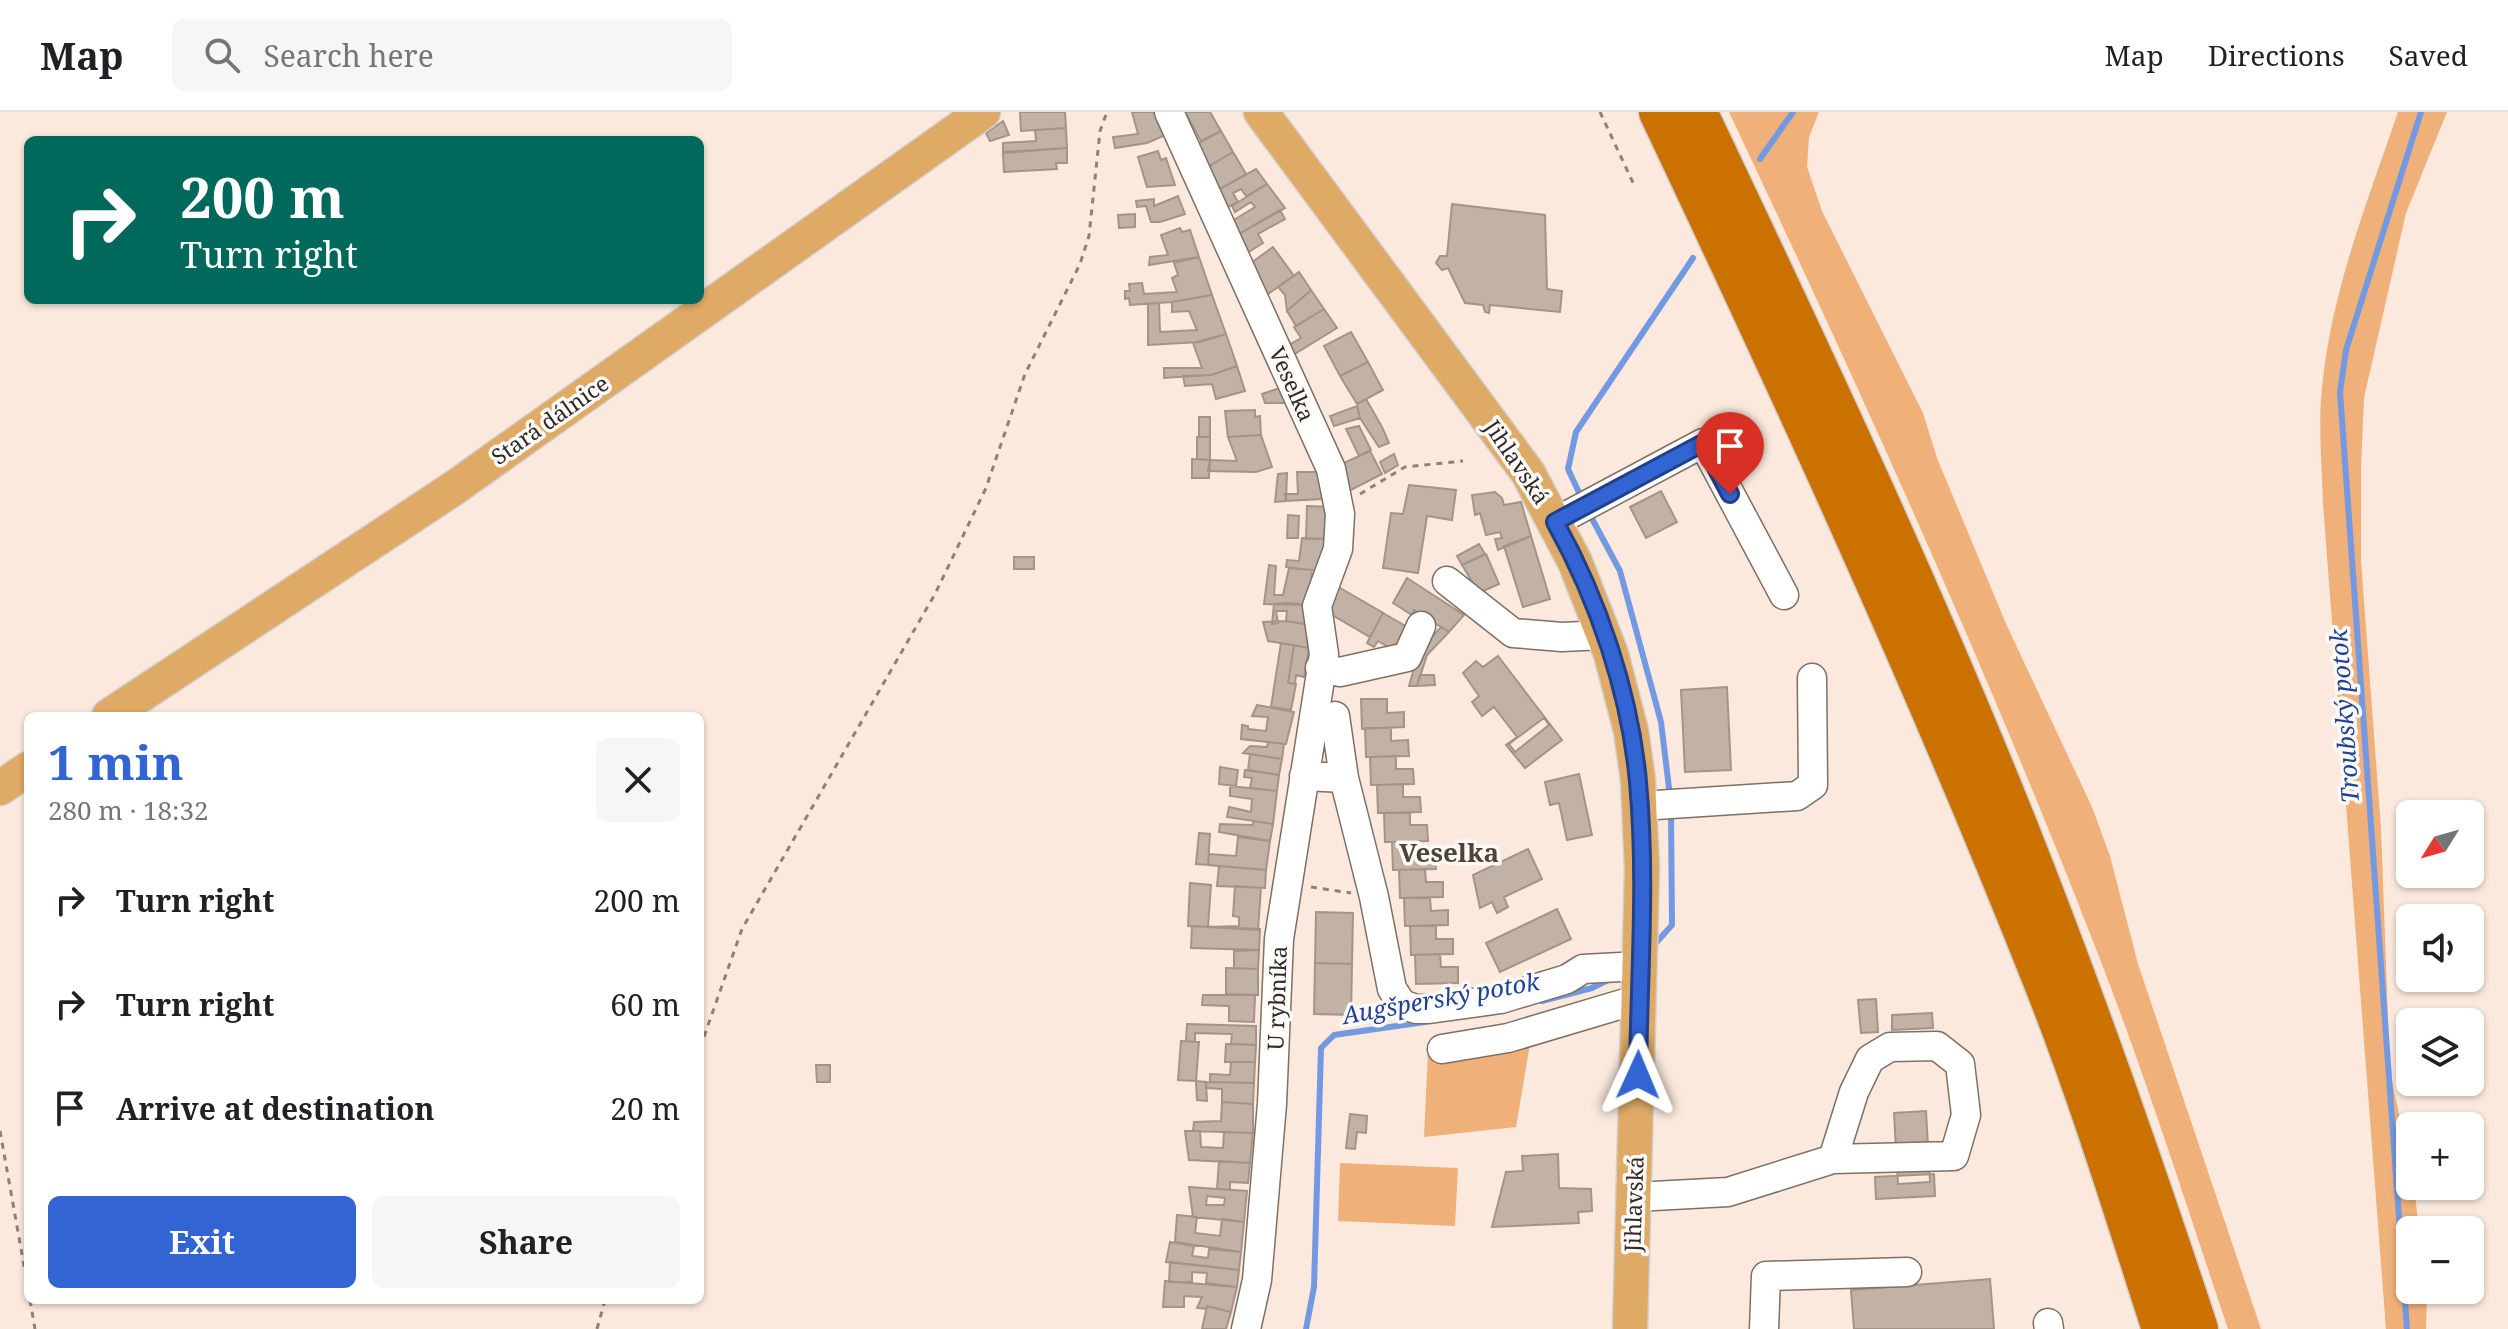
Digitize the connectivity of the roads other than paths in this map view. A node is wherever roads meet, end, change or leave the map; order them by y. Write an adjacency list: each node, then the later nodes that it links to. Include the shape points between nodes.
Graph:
1 (983, 112): 13 (main road, Stará dálnice, via 454,488)
2 (1169, 112): 11 (street, Veselka, via 1331,469 1340,514 1338,549 1317,606 1324,654)
3 (1659, 112): 29 (highway, via 1870,569 1982,832 2043,980)
4 (1697, 112): 30 (highway, via 1909,568 2016,822 2128,1118)
5 (1268, 117): 6 (main road, Jihlavská, via 1528,473)
6 (1575, 511): 8 (street, via 1703,443); 10 (main road, Jihlavská, via 1575,562)
7 (1447, 581): 10 (street, via 1513,633)
8 (1784, 595)
9 (1421, 626): 11 (street, via 1407,657 1340,672)
10 (1604, 635): 19 (main road, Jihlavská, via 1631,731)
11 (1320, 668): 16 (street, U rybníka)
12 (1812, 678): 19 (street, via 1813,785 1797,796)
13 (115, 712)
14 (1335, 716): 17 (street)
15 (24, 772): 18 (main road)
16 (1304, 776): 17 (street); 26 (street, U rybníka, via 1279,939 1257,1280)
17 (1344, 778): 20 (street, via 1392,989 1408,1007 1501,999 1583,969)
18 (0, 788)
19 (1660, 805): 20 (main road, Jihlavská, via 1642,869)
20 (1640, 966): 21 (main road, Jihlavská)
21 (1639, 999): 22 (street, via 1508,1038); 24 (main road, Jihlavská)
22 (1442, 1049)
23 (1833, 1159): 23 (street, via 1870,1059 1890,1047 1937,1046 1960,1064 1966,1115 1954,1156); 24 (street, via 1728,1192)
24 (1635, 1197): 27 (main road, Jihlavská)
25 (1907, 1272): 28 (street, via 1766,1276)
26 (1246, 1329)
27 (1630, 1329)
28 (1764, 1329)
29 (2162, 1329)
30 (2198, 1329)

